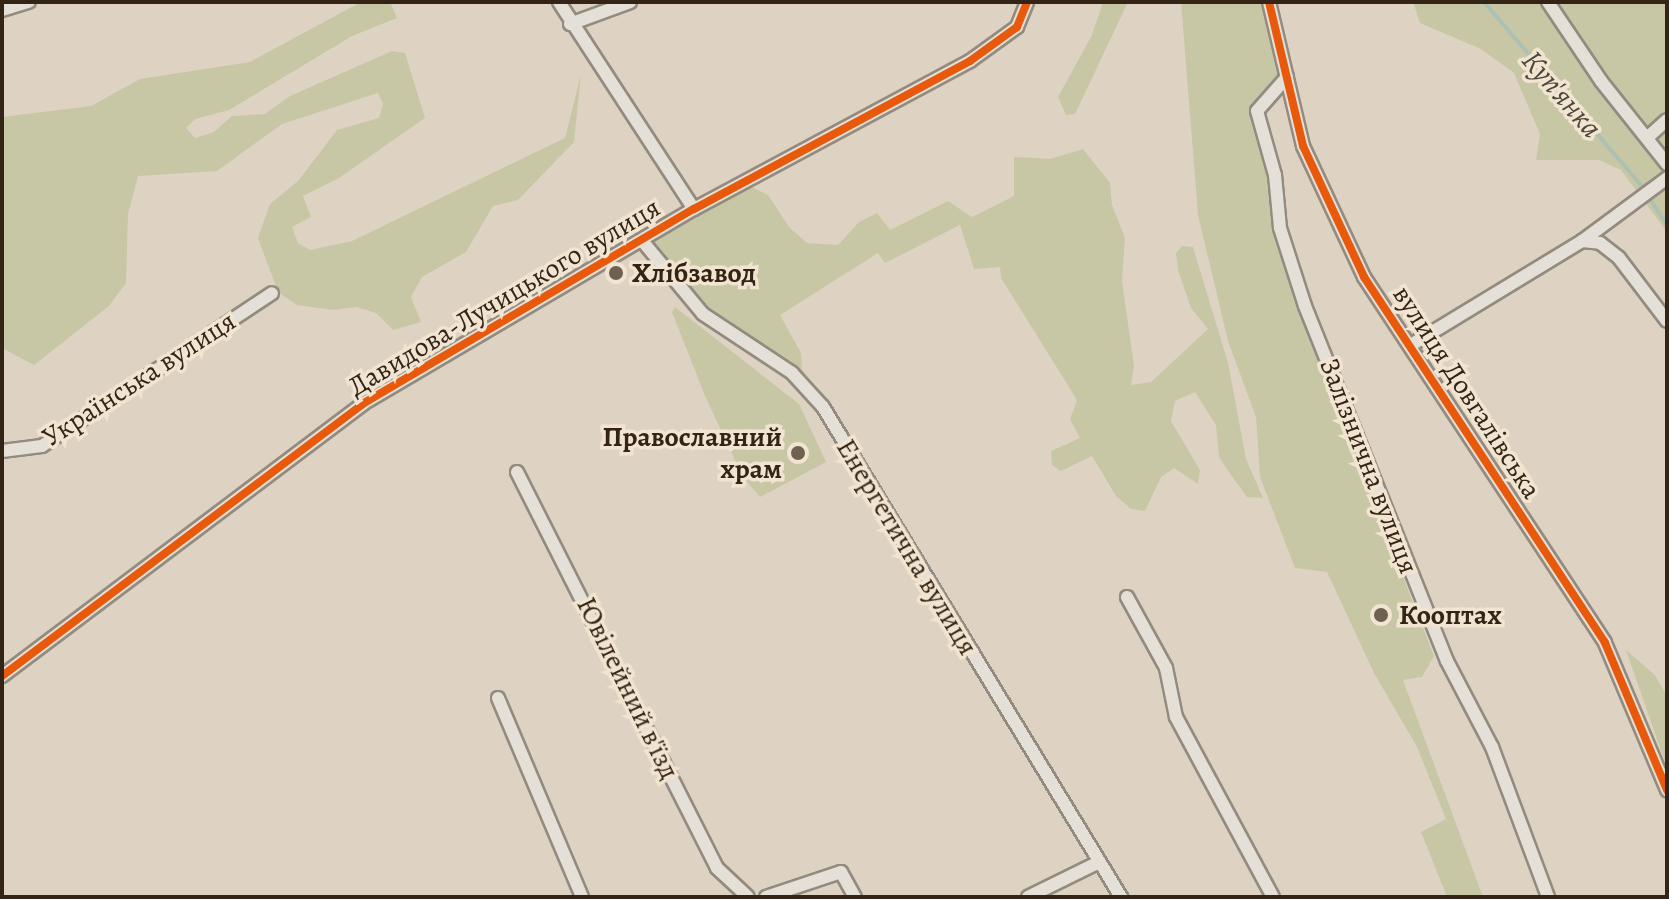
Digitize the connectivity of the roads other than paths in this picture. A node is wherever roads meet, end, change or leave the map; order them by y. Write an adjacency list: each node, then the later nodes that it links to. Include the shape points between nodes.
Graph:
1 (559, 2): 8 (street)
2 (630, 2): 8 (street)
3 (1027, 2): 14 (street, Давидова-Лучицького вулиця, via 1017,27 970,61)
4 (1269, 2): 9 (street, вулиця Довгалівська)
5 (1548, 2): 11 (street, via 1601,81)
6 (26, 3): 7 (street)
7 (2, 10)
8 (570, 24): 14 (street)
9 (1287, 77): 19 (street, вулиця Довгалівська, via 1310,161 1364,277); 34 (street, Залізнична вулиця, via 1257,111 1275,175 1280,228 1447,661 1492,747)
10 (1667, 120): 11 (street)
11 (1648, 137): 12 (street)
12 (1667, 164)
13 (1667, 178): 15 (street)
14 (694, 209): 16 (street, Давидова-Лучицького вулиця)
15 (1582, 241): 18 (street, via 1600,243 1619,258); 19 (street)
16 (644, 243): 23 (street, Давидова-Лучицького вулиця, via 364,403); 26 (street, Енергетична вулиця, via 703,314 792,373 823,407)
17 (272, 293): 20 (street, Українська вулиця, via 42,446)
18 (1667, 321)
19 (1411, 345): 25 (street, вулиця Довгалівська, via 1605,643)
20 (2, 451)
21 (517, 472): 29 (street, Ювілейний в'їзд, via 717,868)
22 (1127, 597): 33 (street, via 1166,668 1176,717)
23 (2, 676)
24 (498, 698): 28 (street)
25 (1667, 790)
26 (1097, 863): 27 (street, Енергетична вулиця); 32 (street)
27 (1123, 896)
28 (582, 897)
29 (748, 897)
30 (766, 897): 31 (street, via 841,872)
31 (855, 897)
32 (1028, 897)
33 (1273, 897)
34 (1548, 897)

